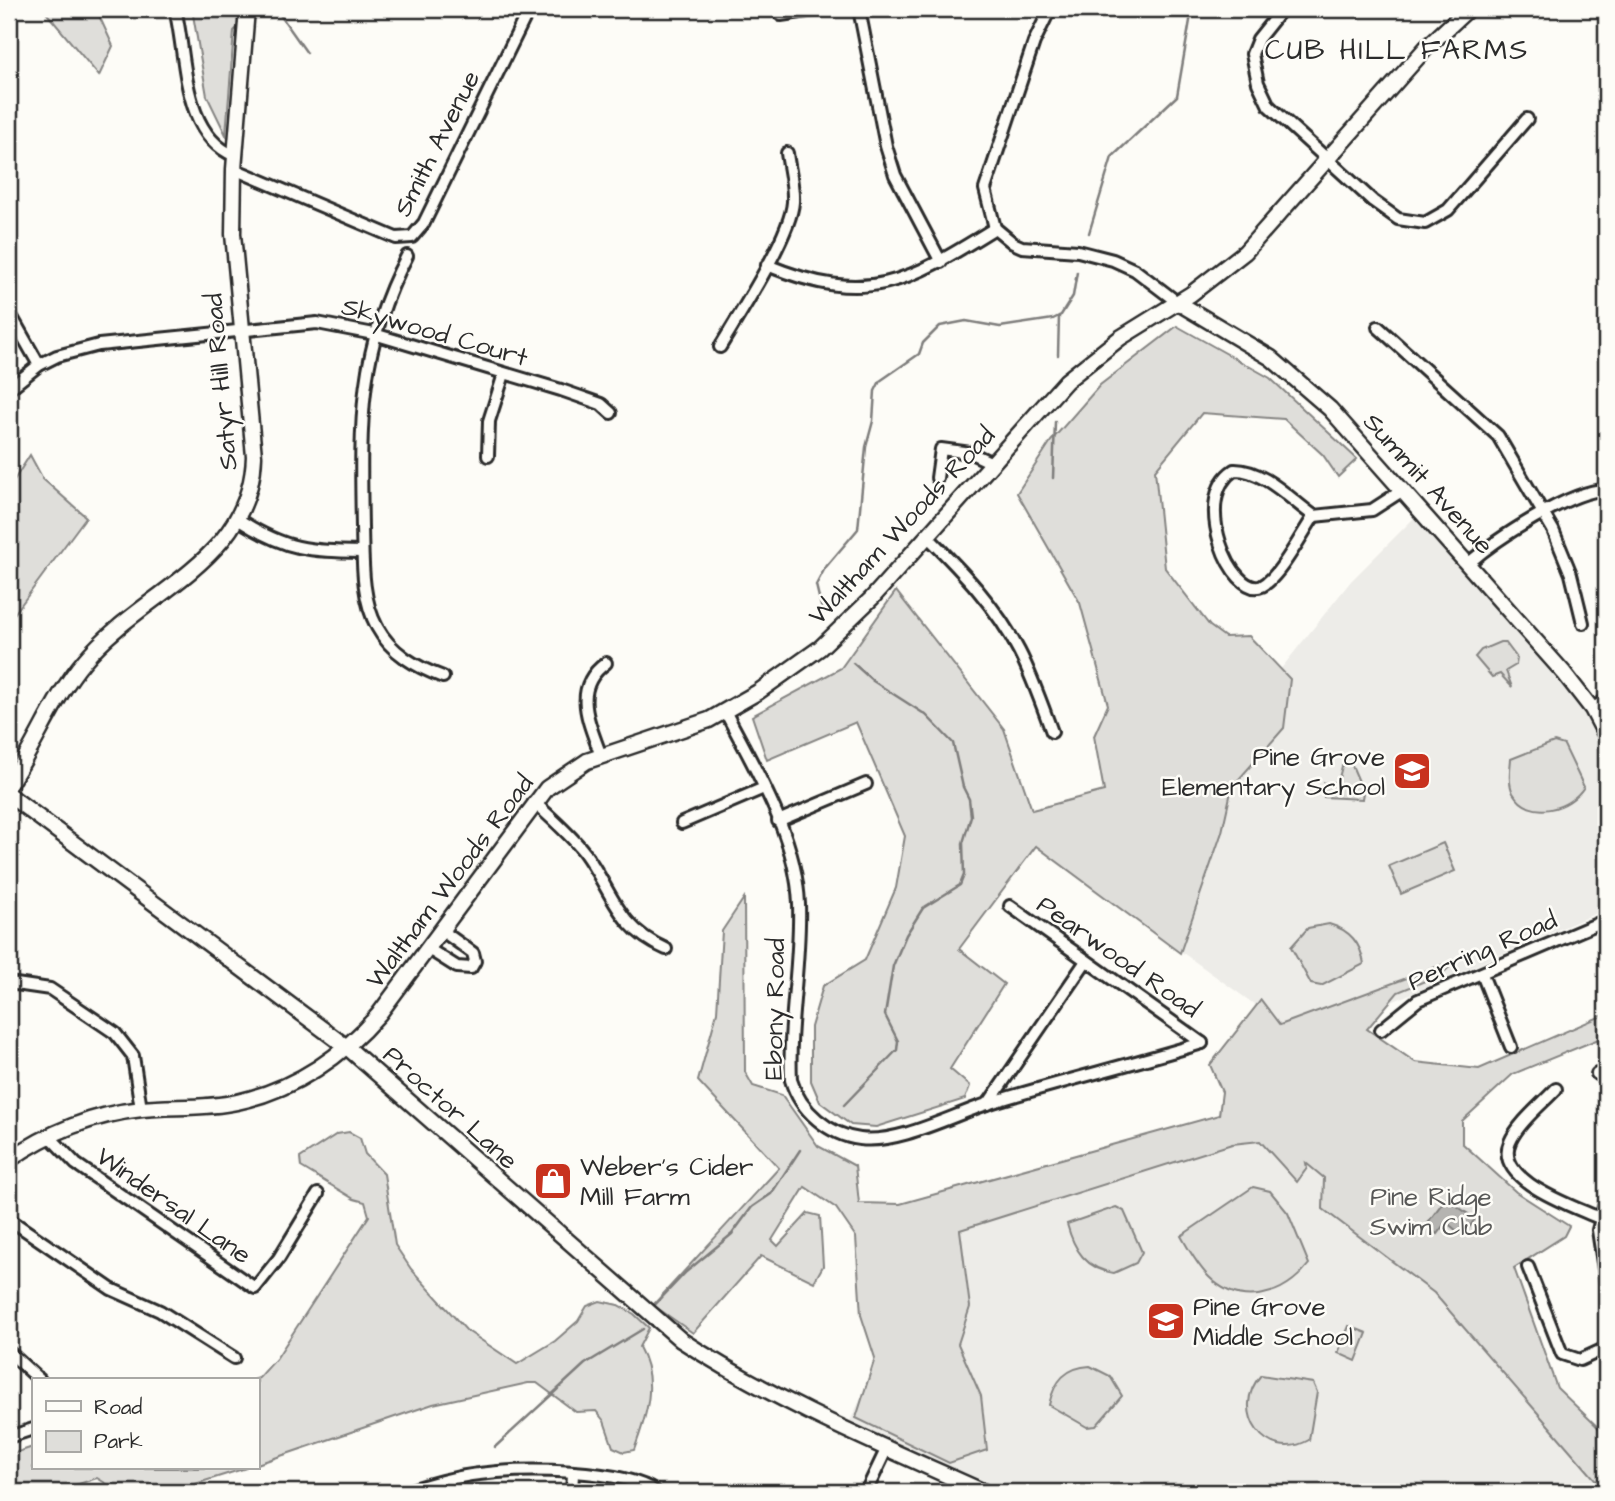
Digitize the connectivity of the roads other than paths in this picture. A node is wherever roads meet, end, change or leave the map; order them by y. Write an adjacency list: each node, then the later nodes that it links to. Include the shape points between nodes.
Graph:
1 (174, 9): 13 (street, via 185,83 214,144)
2 (247, 9): 13 (street, Satyr Hill Road)
3 (528, 9): 13 (street, Smith Avenue, via 424,223 412,237 396,238)
4 (821, 9): 9 (street)
5 (859, 9): 16 (street, via 895,175)
6 (1050, 9): 14 (street, via 1034,42 985,189)
7 (1282, 9): 12 (street, via 1252,54 1258,83 1269,106)
8 (1468, 9): 12 (street, Waltham Woods Road, via 1426,48)
9 (781, 15)
10 (1527, 119): 12 (street, via 1448,210 1425,223 1391,215)
11 (787, 153): 17 (street, via 793,201)
12 (1328, 161): 18 (street, Waltham Woods Road, via 1245,251)
13 (235, 162): 21 (street, Satyr Hill Road, via 233,234)
14 (995, 228): 16 (street); 18 (street, via 1022,247 1078,251 1113,260 1135,270)
15 (407, 256): 22 (street)
16 (941, 262): 17 (street, via 902,278 842,288 805,281)
17 (767, 265): 23 (street)
18 (1177, 302): 29 (street, Waltham Woods Road, via 1066,381); 31 (street, Summit Avenue, via 1263,353 1302,383)
19 (9, 312): 24 (street)
20 (1378, 327): 33 (street, via 1498,436)
21 (240, 330): 22 (street, Skywood Court, via 317,323); 24 (street, Skywood Court, via 99,345); 35 (street, Satyr Hill Road, via 254,456 251,488)
22 (374, 334): 25 (street, Skywood Court); 37 (street, via 360,422)
23 (720, 347)
24 (39, 365): 26 (street, Skywood Court)
25 (504, 374): 27 (street, Skywood Court, via 594,401); 28 (street, via 489,421)
26 (9, 389)
27 (611, 413)
28 (488, 456)
29 (992, 463): 30 (street, via 971,453 941,449); 36 (street, Waltham Woods Road)
30 (937, 478)
31 (1403, 490): 34 (street, via 1372,510); 38 (street, Summit Avenue)
32 (1606, 490): 33 (street, via 1587,492)
33 (1544, 514): 38 (street, via 1508,532); 39 (street, via 1565,557)
34 (1314, 516): 34 (street, via 1243,470 1234,470 1217,486 1214,499 1228,563 1252,587 1262,586 1273,575)
35 (239, 520): 37 (street, via 289,547); 49 (street, Satyr Hill Road, via 215,550 83,663)
36 (928, 536): 44 (street, Waltham Woods Road, via 825,644); 45 (street, via 995,612 1019,650)
37 (362, 552): 41 (street, via 366,590 387,643 406,659)
38 (1469, 563): 43 (street, Summit Avenue)
39 (1583, 623)
40 (606, 663): 47 (street, via 594,671 584,694)
41 (443, 677)
42 (1606, 700): 43 (street)
43 (1592, 709): 46 (street, Summit Avenue)
44 (725, 711): 47 (street, Waltham Woods Road, via 674,734); 50 (street, Ebony Road)
45 (1052, 732)
46 (1606, 736)
47 (601, 756): 52 (street, Waltham Woods Road, via 559,778)
48 (866, 784): 53 (street)
49 (9, 785)
50 (764, 788): 53 (street, Ebony Road); 54 (street)
51 (9, 794): 66 (street, Proctor Lane)
52 (534, 802): 57 (street, Waltham Woods Road); 59 (street, via 582,849 630,928)
53 (778, 821): 68 (street, Ebony Road, via 790,852 799,904 791,1074 799,1100 824,1126 863,1139 888,1137)
54 (682, 823)
55 (1010, 906): 60 (street, Pearwood Road)
56 (1606, 922): 61 (street, Perring Road)
57 (441, 930): 58 (street, Waltham Woods Road); 58 (street, via 473,953 471,968 457,967)
58 (427, 948): 66 (street, Waltham Woods Road)
59 (666, 949)
60 (1086, 961): 64 (street, Pearwood Road); 68 (street)
61 (1482, 974): 63 (street, Perring Road, via 1418,1000); 65 (street)
62 (9, 984): 69 (street, via 50,989 125,1043 135,1066)
63 (1381, 1030)
64 (1202, 1043): 68 (street, Ebony Road)
65 (1511, 1047)
66 (348, 1048): 69 (street, Waltham Woods Road, via 298,1080 257,1096 218,1105); 84 (street, Proctor Lane, via 681,1340 722,1367)
67 (1556, 1089): 74 (street, via 1511,1139 1507,1160 1512,1170 1538,1189)
68 (988, 1104)
69 (141, 1109): 70 (street, Waltham Woods Road, via 87,1121)
70 (49, 1136): 71 (street, Waltham Woods Road); 72 (street, Windersal Lane, via 76,1164 255,1288)
71 (9, 1160)
72 (318, 1194)
73 (1606, 1200): 74 (street)
74 (1600, 1218): 77 (street)
75 (9, 1219): 80 (street, via 111,1289 160,1311)
76 (1528, 1267): 78 (street, via 1562,1354 1580,1360)
77 (1606, 1283)
78 (1606, 1348)
79 (9, 1352): 81 (street)
80 (234, 1358)
81 (38, 1378)
82 (32, 1429): 83 (street)
83 (9, 1437)
84 (887, 1448): 89 (street); 90 (street, Proctor Lane)
85 (573, 1474): 86 (street, via 481,1473); 87 (street); 88 (street, via 627,1478)
86 (405, 1492)
87 (572, 1492)
88 (656, 1492)
89 (866, 1492)
90 (984, 1492)

